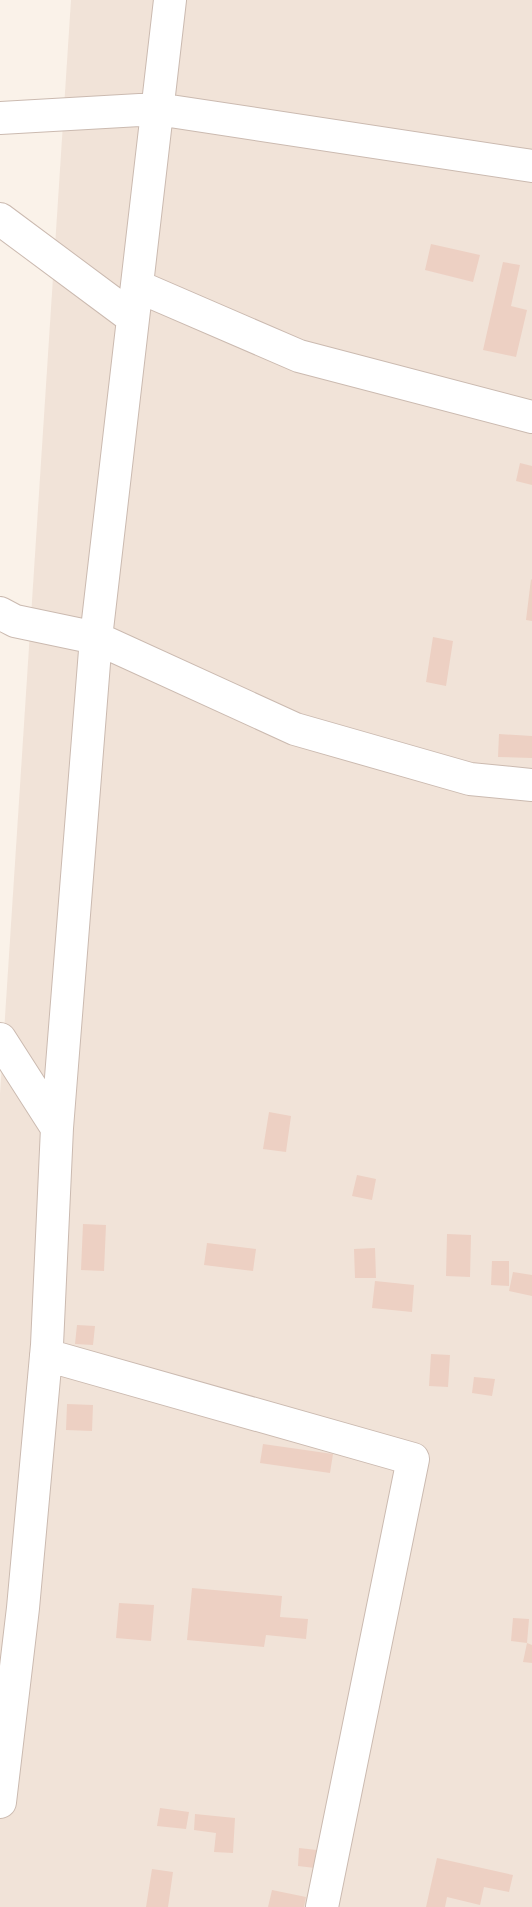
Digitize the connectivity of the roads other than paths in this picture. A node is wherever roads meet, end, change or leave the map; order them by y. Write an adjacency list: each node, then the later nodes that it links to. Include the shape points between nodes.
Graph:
1 (170, 0): 2 (street)
2 (157, 109): 3 (street); 4 (street); 6 (street)
3 (0, 118)
4 (532, 166)
5 (0, 219): 7 (street)
6 (137, 286): 7 (street); 8 (street, via 299,356)
7 (133, 318): 10 (street)
8 (532, 417)
9 (0, 613): 10 (street, via 15,621)
10 (96, 638): 11 (street, via 295,729 470,778); 13 (street)
11 (532, 785)
12 (0, 1039): 13 (street)
13 (57, 1128): 14 (street)
14 (46, 1355): 15 (street, via 23,1608); 16 (street, via 413,1459)
15 (0, 1802)
16 (322, 1907)

